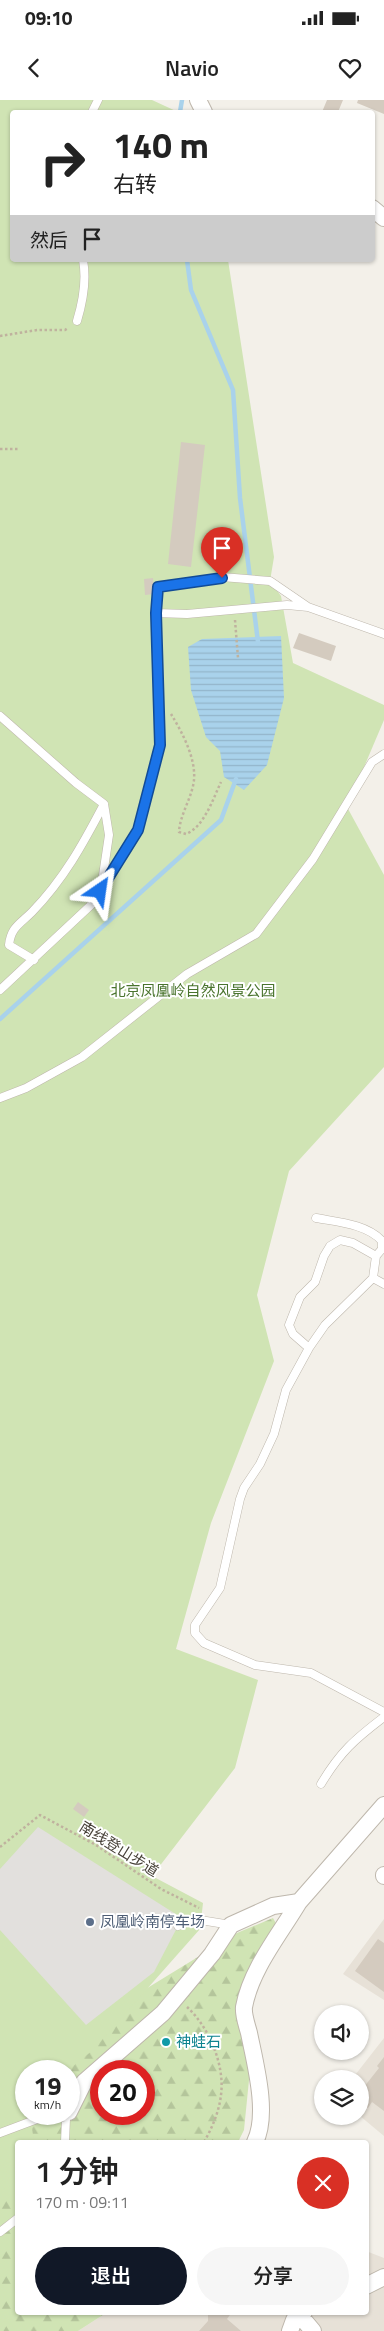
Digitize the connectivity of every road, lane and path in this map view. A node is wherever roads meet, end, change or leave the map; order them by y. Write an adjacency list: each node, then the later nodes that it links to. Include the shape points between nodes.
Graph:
1 (83, 262): 2 (lane, via 83,299)
2 (77, 321): 3 (path, via 65,330 37,330)
3 (0, 336)
4 (0, 449): 5 (path)
5 (18, 449)
6 (308, 608): 7 (lane, via 287,606); 8 (lane, via 270,581 222,578 158,587); 9 (lane)
7 (234, 610): 8 (lane); 10 (path)
8 (156, 613): 11 (lane)
9 (384, 634)
10 (238, 658)
11 (158, 696): 14 (path, via 180,729 192,759 194,779 179,832 190,833 203,818); 16 (lane, via 160,745 138,830)
12 (0, 716): 15 (lane)
13 (384, 754): 19 (lane, via 372,762 313,859 256,934 187,974 82,1057 26,1088)
14 (221, 782)
15 (104, 804): 16 (lane, via 110,834); 17 (lane, via 70,866 10,933 9,944)
16 (100, 891): 17 (lane, via 91,905)
17 (34, 960): 18 (lane)
18 (0, 990)
19 (0, 1098)
20 (316, 1218): 21 (lane, via 366,1229 378,1236 382,1249)
21 (376, 1256): 22 (lane); 24 (lane, via 353,1243 340,1240 330,1246 315,1282 300,1297 289,1325 293,1334)
22 (373, 1278): 23 (lane); 24 (lane, via 326,1325)
23 (384, 1284)
24 (309, 1348): 25 (lane, via 286,1390 274,1434 242,1493 220,1588 195,1625 195,1633 204,1643 255,1665 312,1673)
25 (384, 1712)
26 (384, 1717): 27 (lane, via 350,1743)
27 (321, 1784)
28 (384, 1805): 30 (street)
29 (0, 1847): 31 (path, 南线登山步道, via 40,1815 96,1845 161,1889)
30 (299, 1902): 32 (street, via 273,1906); 41 (street, via 262,1962 244,2009 260,2095)
31 (205, 1911)
32 (231, 1925): 33 (lane, via 194,1920); 34 (street, via 212,1954)
33 (178, 1926)
34 (176, 1997): 35 (street, via 163,2013 84,2082); 40 (path, via 203,2025 219,2062 221,2094 214,2123)
35 (80, 2090)
36 (21, 2125): 38 (lane)
37 (67, 2125): 39 (lane)
38 (0, 2133)
39 (65, 2140)
40 (205, 2140)
41 (256, 2140)
42 (15, 2220): 43 (lane)
43 (0, 2232)
44 (384, 2277): 45 (street)
45 (369, 2284)
46 (298, 2315): 48 (street)
47 (301, 2315): 49 (street)
48 (290, 2331)
49 (313, 2331)

